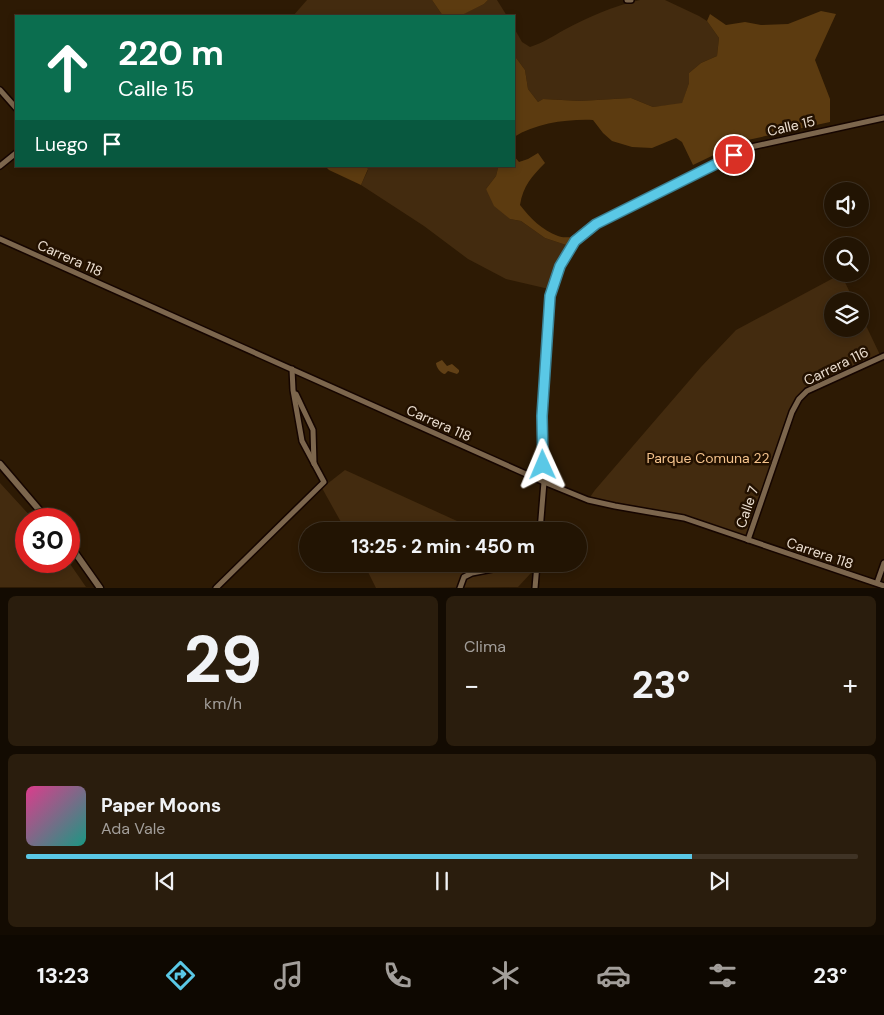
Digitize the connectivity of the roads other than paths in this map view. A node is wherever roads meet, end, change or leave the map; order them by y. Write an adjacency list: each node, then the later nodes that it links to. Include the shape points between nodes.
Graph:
1 (0, 90): 2 (street)
2 (15, 107)
3 (884, 118): 13 (street, Calle 15, via 751,147 596,224 575,241 560,266 550,296 542,416)
4 (15, 154): 5 (street)
5 (0, 166)
6 (0, 239): 8 (street, Carrera 118)
7 (884, 356): 10 (street, Carrera 116, via 807,392)
8 (292, 369): 9 (street); 13 (street, Carrera 118)
9 (293, 390): 12 (street, via 302,440); 12 (street, via 313,430)
10 (799, 399): 16 (street, Calle 7)
11 (0, 464): 14 (street)
12 (314, 464): 24 (street, via 324,482)
13 (544, 482): 15 (street, Calle 15); 16 (street, Carrera 118, via 588,500 684,518)
14 (38, 508)
15 (541, 522)
16 (748, 540): 21 (street, Carrera 118)
17 (80, 560): 23 (street)
18 (884, 563): 21 (street)
19 (477, 572): 25 (street, via 464,577)
20 (537, 572): 26 (street)
21 (877, 583): 22 (street, Carrera 118)
22 (884, 586)
23 (100, 588)
24 (216, 588)
25 (460, 588)
26 (536, 588)

